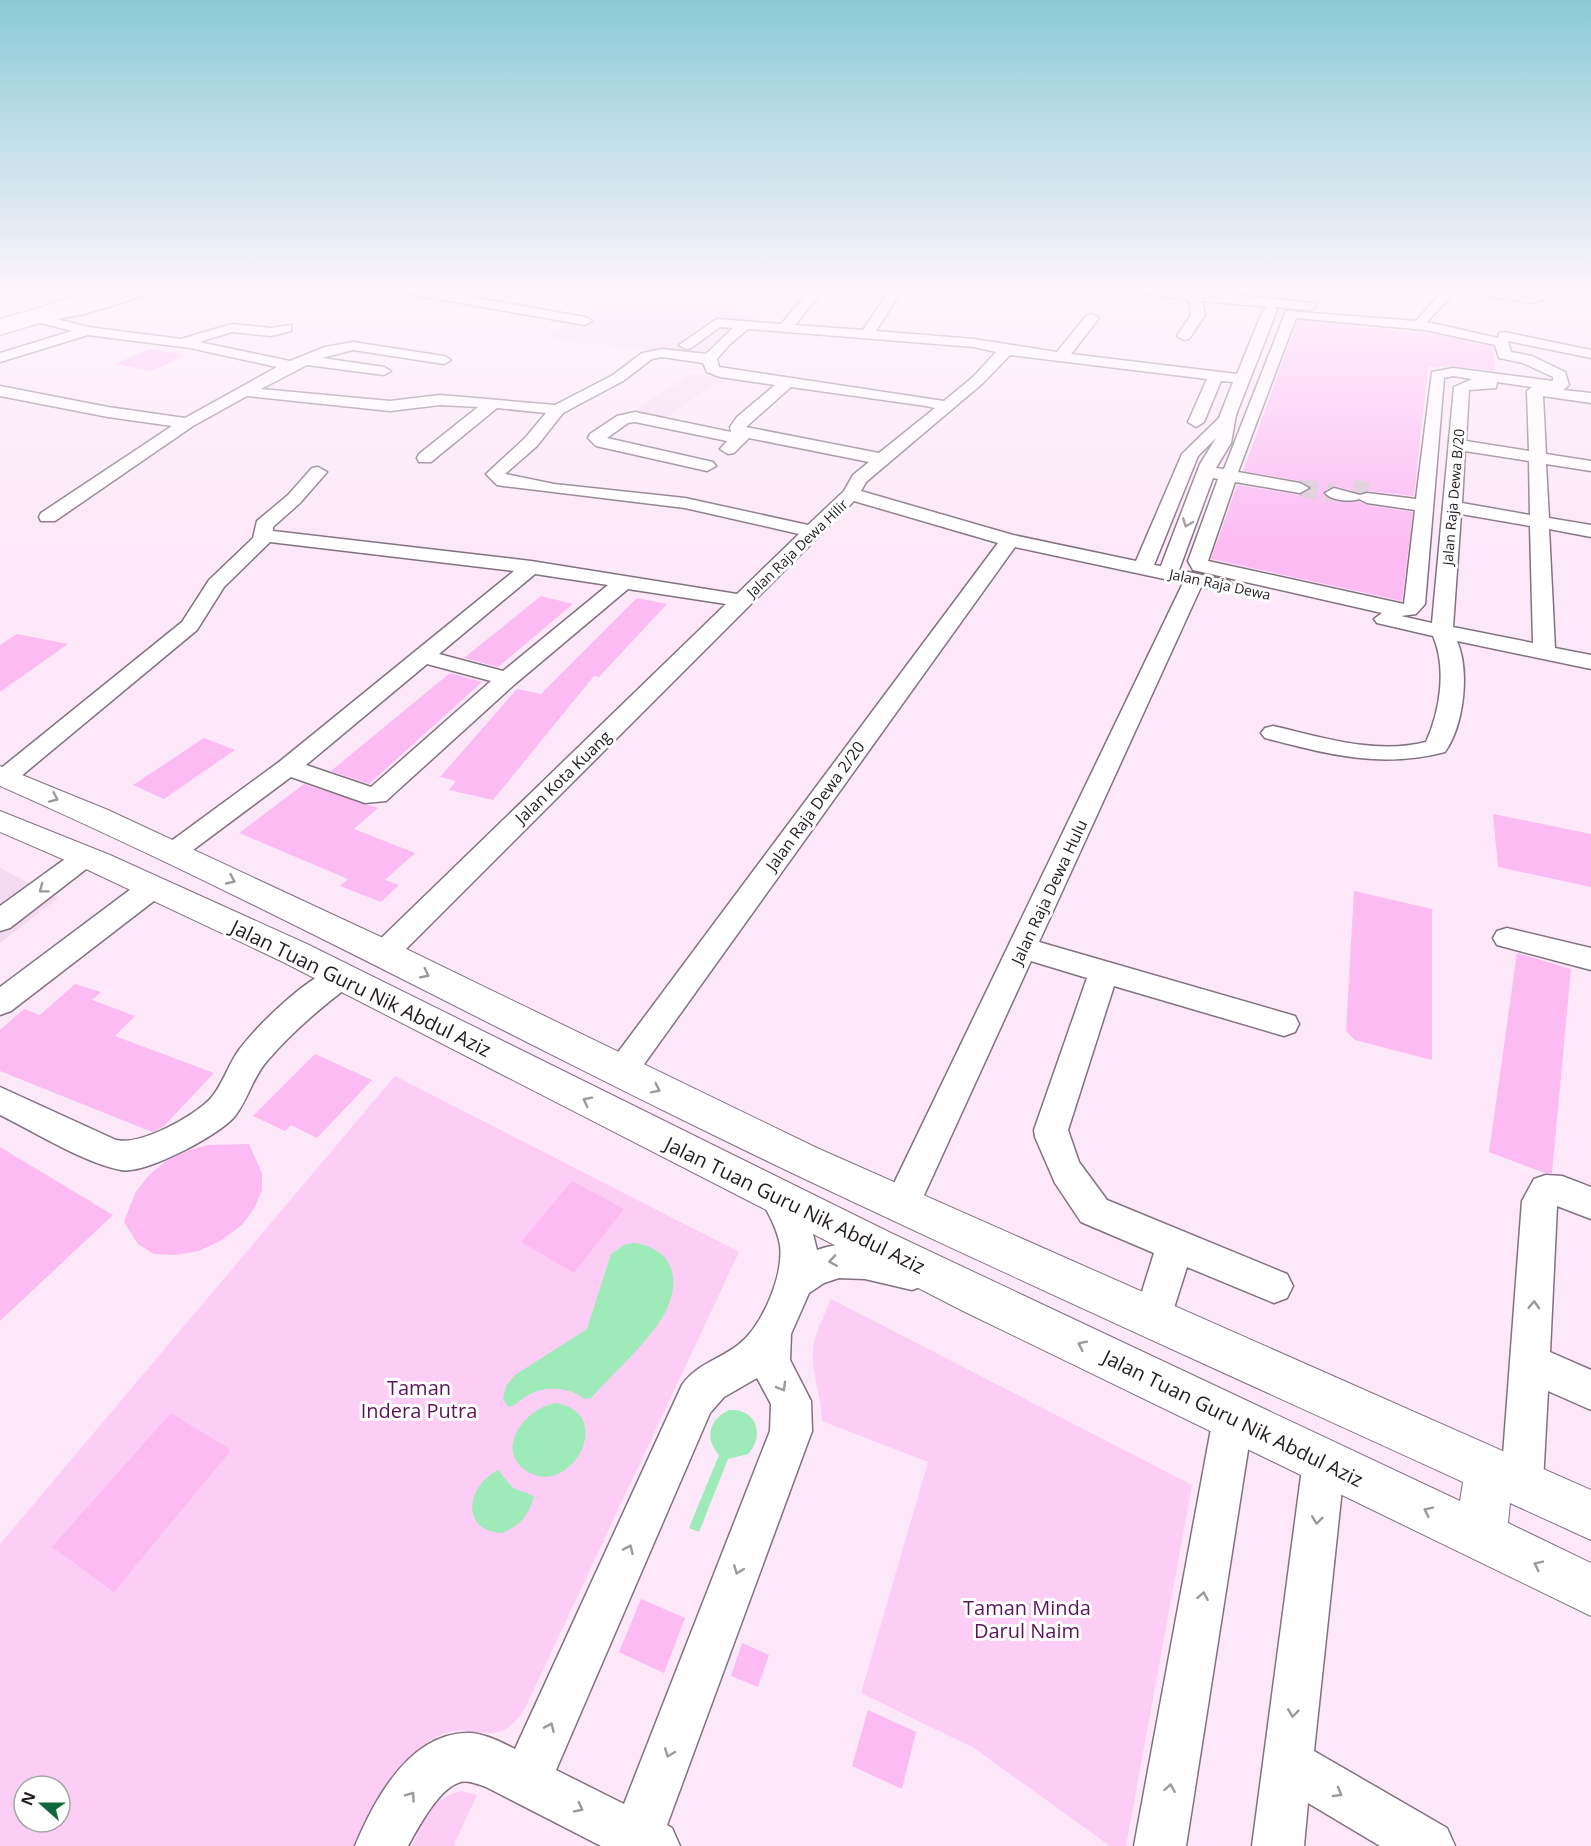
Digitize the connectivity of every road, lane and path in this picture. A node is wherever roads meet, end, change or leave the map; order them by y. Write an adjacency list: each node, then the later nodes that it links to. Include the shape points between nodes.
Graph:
1 (278, 374): 16 (street)
2 (623, 374): 20 (street)
3 (735, 374): 13 (street)
4 (983, 374): 19 (street, Jalan Raja Dewa Hilir)
5 (1202, 374): 11 (street)
6 (1244, 374): 12 (street)
7 (1268, 374): 34 (street)
8 (1438, 374): 39 (street)
9 (1469, 374): 10 (street, via 1559,386)
10 (1558, 374)
11 (1216, 376): 12 (street); 22 (street)
12 (1242, 379): 21 (street)
13 (788, 382): 19 (street); 24 (street, via 743,420 738,427)
14 (0, 391): 23 (street)
15 (1535, 391): 17 (street, Jalan Raja Dewa B/20); 25 (street, Jalan Raja Dewa B/20, via 1481,383 1464,385); 26 (street)
16 (248, 392): 18 (street, via 390,406 433,400); 23 (street)
17 (1591, 398)
18 (493, 403): 20 (street); 27 (street)
19 (947, 406): 28 (street, Jalan Raja Dewa Hilir)
20 (557, 410): 38 (street, via 531,442 497,471 499,479 554,489)
21 (1228, 416): 29 (street, via 1192,451); 32 (street, via 1223,443)
22 (1196, 422)
23 (188, 423): 41 (street)
24 (740, 435): 28 (street); 30 (street); 30 (street, via 635,417 623,419 596,438)
25 (1457, 445): 26 (street); 40 (street, Jalan Raja Dewa B/20)
26 (1538, 458): 31 (street); 42 (street)
27 (425, 459)
28 (882, 459): 37 (street, Jalan Raja Dewa Hilir, via 859,479)
29 (1186, 464): 32 (street); 48 (street)
30 (707, 466): 38 (street)
31 (1591, 466)
32 (1208, 468): 34 (street); 49 (street, one-way to 49)
33 (318, 472): 45 (street, via 264,525)
34 (1230, 472): 35 (street); 39 (street, via 1198,561 1200,566 1395,610 1409,610 1415,604)
35 (1301, 484)
36 (1356, 493): 39 (street)
37 (851, 494): 44 (street, Jalan Raja Dewa Hilir); 46 (street, Jalan Raja Dewa)
38 (666, 500): 44 (street)
39 (1425, 506)
40 (1452, 507): 42 (street); 53 (street, Jalan Raja Dewa B/20)
41 (48, 517)
42 (1540, 522): 43 (street); 54 (street)
43 (1591, 531)
44 (813, 532): 52 (street, Jalan Raja Dewa Hilir)
45 (262, 535): 47 (street); 60 (street, via 258,545 216,584 190,626 174,641)
46 (1010, 540): 48 (street, Jalan Raja Dewa); 74 (street, Jalan Raja Dewa 2/20)
47 (531, 567): 51 (street); 55 (street)
48 (1143, 568): 49 (street, Jalan Raja Dewa)
49 (1168, 573): 50 (street, Jalan Raja Dewa)
50 (1195, 579): 53 (street, Jalan Raja Dewa); 67 (street, Jalan Raja Dewa Hulu)
51 (624, 582): 52 (street); 57 (street)
52 (743, 601): 68 (street, Jalan Kota Kuang)
53 (1442, 631): 54 (street, Jalan Raja Dewa); 58 (street, via 1451,656 1444,731 1436,747 1416,754 1388,754)
54 (1544, 653): 56 (street, Jalan Raja Dewa)
55 (423, 657): 57 (street); 59 (street)
56 (1591, 662)
57 (507, 679): 59 (street, via 377,795 365,795)
58 (1273, 733)
59 (288, 766): 62 (street)
60 (2, 778): 62 (main road, one-way to 62)
61 (2, 822): 63 (main road, Jalan Tuan Guru Nik Abdul Aziz)
62 (172, 853): 68 (main road, one-way to 68)
63 (86, 857): 64 (main road, Jalan Tuan Guru Nik Abdul Aziz); 65 (street, one-way to 65)
64 (153, 887): 71 (main road, Jalan Tuan Guru Nik Abdul Aziz); 72 (street)
65 (0, 921)
66 (1507, 938): 69 (street)
67 (1022, 948): 70 (street); 78 (street, Jalan Raja Dewa Hulu)
68 (384, 953): 74 (main road, one-way to 74)
69 (1591, 959)
70 (1104, 972): 73 (street); 79 (street, via 1051,1139 1089,1207)
71 (342, 976): 75 (street, via 286,1018 248,1062 214,1116 142,1153 110,1153); 76 (main road, Jalan Tuan Guru Nik Abdul Aziz, one-way to 71)
72 (0, 1004)
73 (1284, 1024)
74 (621, 1072): 78 (main road, one-way to 78)
75 (0, 1100)
76 (778, 1198): 80 (street, via 797,1235 800,1251); 81 (main road, Jalan Tuan Guru Nik Abdul Aziz)
77 (1591, 1203): 85 (street, one-way to 77, via 1542,1194 1554,1189)
78 (902, 1204): 83 (main road)
79 (1175, 1246): 82 (street); 83 (street)
80 (796, 1281): 81 (street, one-way to 80, via 834,1259); 84 (street)
81 (952, 1282): 87 (main road, Jalan Tuan Guru Nik Abdul Aziz, one-way to 81)
82 (1274, 1286)
83 (1153, 1317): 89 (main road)
84 (772, 1332): 94 (street, one-way to 84, via 696,1399 706,1384 754,1357); 95 (street, one-way to 95, via 770,1363 791,1401 791,1431)
85 (1530, 1364): 86 (street); 89 (street)
86 (1591, 1390)
87 (1233, 1418): 88 (main road, Jalan Tuan Guru Nik Abdul Aziz); 97 (street, one-way to 87)
88 (1324, 1461): 91 (main road, Jalan Tuan Guru Nik Abdul Aziz, one-way to 88); 93 (street, one-way to 93)
89 (1505, 1474): 90 (main road); 91 (main road)
90 (1591, 1515)
91 (1481, 1537): 92 (main road, Jalan Tuan Guru Nik Abdul Aziz, one-way to 91)
92 (1591, 1590)
93 (1287, 1763): 98 (street); 99 (street, one-way to 99)
94 (526, 1781): 95 (street, one-way to 95); 96 (street, one-way to 94, via 414,1790 441,1764 467,1757 495,1765)
95 (646, 1842)
96 (381, 1846)
97 (1160, 1846)
98 (1278, 1846)
99 (1429, 1846)

